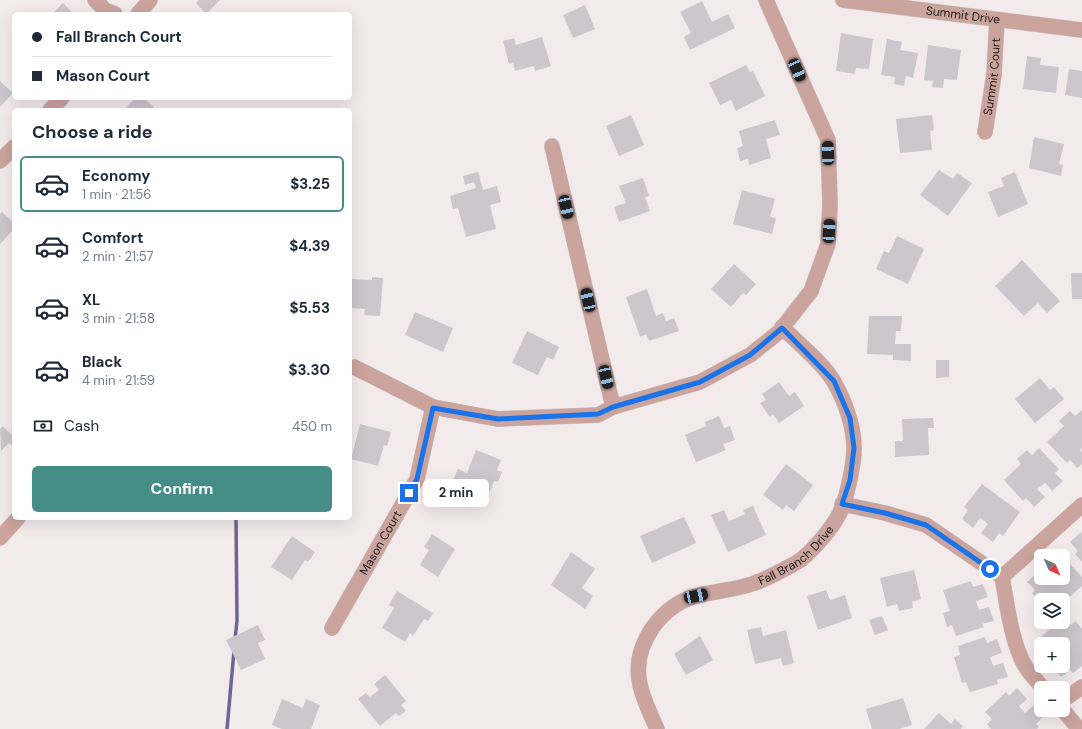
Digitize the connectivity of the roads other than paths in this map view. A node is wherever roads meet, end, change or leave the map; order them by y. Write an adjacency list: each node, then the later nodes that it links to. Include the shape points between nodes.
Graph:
1 (95, 0): 5 (street)
2 (150, 0): 6 (street)
3 (766, 0): 13 (street, via 828,140 828,244 811,291)
4 (843, 0): 7 (street, Summit Drive)
5 (110, 12)
6 (140, 12)
7 (997, 20): 8 (street, Summit Drive); 11 (street, Summit Court, via 994,74)
8 (1082, 30)
9 (60, 100): 10 (street)
10 (52, 108)
11 (985, 132)
12 (552, 146): 15 (street)
13 (782, 328): 15 (street, via 750,355 700,382); 17 (street, Fall Branch Drive, via 834,381 850,418 854,448 850,480)
14 (354, 367): 16 (street)
15 (613, 407): 16 (street, via 598,414 498,419)
16 (433, 408): 22 (street, Mason Court, via 417,479)
17 (842, 504): 21 (street, via 926,525); 27 (street, Fall Branch Drive, via 838,518 798,562 753,584 682,601 659,618 643,642 638,670 643,699)
18 (1082, 505): 21 (street)
19 (16, 520): 20 (street)
20 (0, 538)
21 (1002, 577): 23 (street, via 1010,621 1019,650 1027,669)
22 (332, 628)
23 (1038, 681)
24 (1082, 687): 25 (street)
25 (1070, 695)
26 (1069, 717): 28 (street)
27 (657, 729)
28 (1079, 729)

